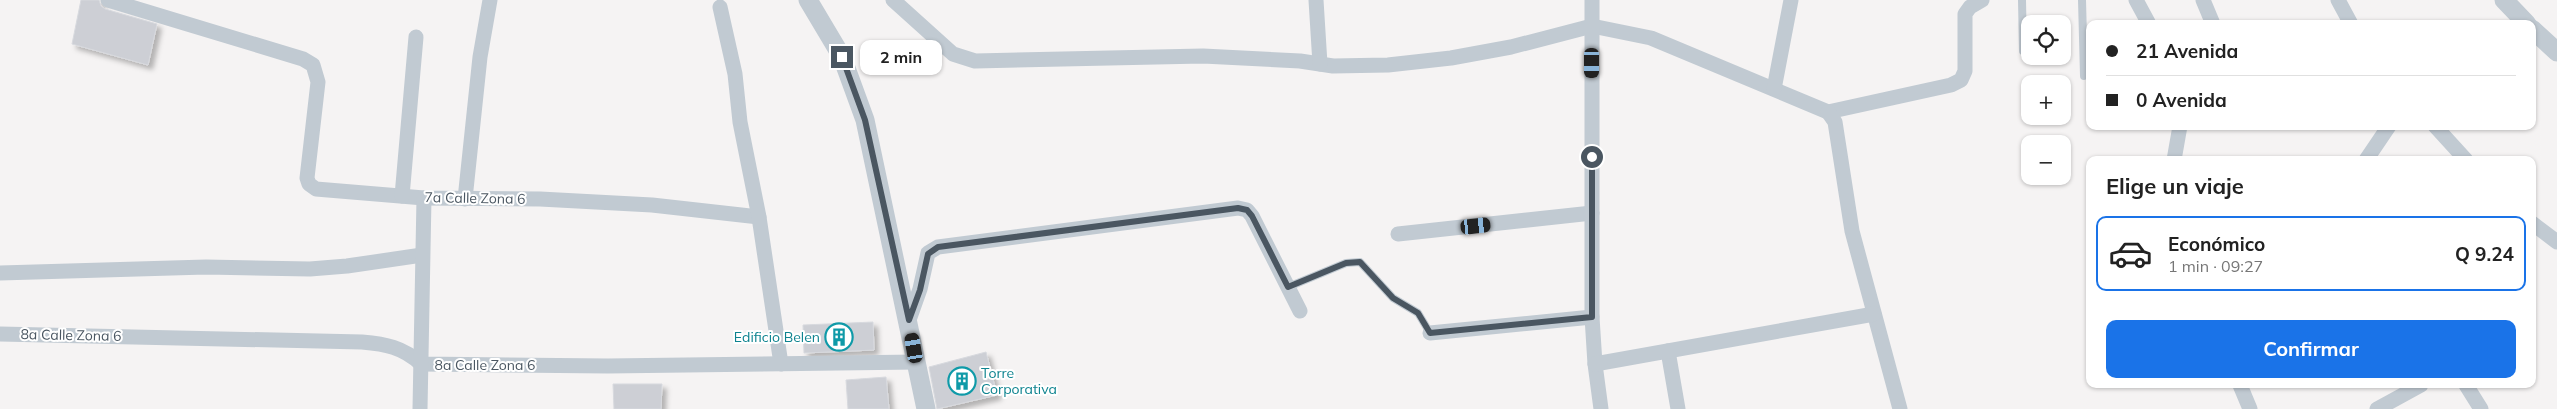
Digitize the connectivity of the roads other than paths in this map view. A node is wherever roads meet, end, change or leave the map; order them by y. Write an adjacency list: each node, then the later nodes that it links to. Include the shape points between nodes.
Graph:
1 (108, 0): 35 (street, 7a Calle Zona 6, via 303,59 316,68 318,82 307,178 309,184 316,189)
2 (490, 0): 37 (street, via 480,57)
3 (808, 0): 49 (street, via 842,57 865,120)
4 (892, 0): 25 (street, via 945,48 968,60 1203,56)
5 (1316, 0): 25 (street)
6 (1592, 0): 21 (street)
7 (1791, 0): 27 (street)
8 (1982, 0): 28 (street, via 1965,14 1965,71 1961,80 1952,85)
9 (2022, 0): 16 (lane)
10 (2082, 0): 26 (lane)
11 (2136, 0): 17 (street)
12 (2203, 0): 18 (street)
13 (2338, 0): 19 (street)
14 (2504, 0): 20 (street)
15 (720, 7): 39 (street, via 735,74 740,122)
16 (2022, 15)
17 (2147, 20)
18 (2211, 20)
19 (2349, 20)
20 (2523, 20)
21 (1592, 26): 25 (street, via 1511,47 1450,58 1388,65); 27 (street, via 1651,38); 38 (street)
22 (2536, 32): 24 (street)
23 (416, 37): 35 (street)
24 (2557, 52)
25 (1320, 64)
26 (2084, 76)
27 (1774, 89): 28 (street)
28 (1828, 112): 47 (street, via 1835,122 1852,231)
29 (2179, 130): 32 (street)
30 (2385, 130): 33 (street)
31 (2439, 130): 34 (street)
32 (2175, 156)
33 (2369, 156)
34 (2462, 156)
35 (402, 196): 36 (street, 7a Calle Zona 6)
36 (424, 198): 37 (street, 7a Calle Zona 6); 43 (street)
37 (465, 199): 39 (street, 7a Calle Zona 6, via 652,205)
38 (1592, 213): 41 (street); 48 (street)
39 (759, 217): 55 (street)
40 (2536, 225): 42 (street)
41 (1398, 234)
42 (2557, 242)
43 (422, 255): 44 (street, via 310,269 206,267); 54 (street)
44 (0, 273)
45 (1288, 287): 46 (street); 49 (street, via 1252,216 1247,210 1238,208 938,247 928,254); 50 (lane, via 1346,263 1360,262 1393,298 1418,313)
46 (1300, 311)
47 (1874, 314): 52 (street); 64 (street)
48 (1592, 317): 50 (street); 56 (street)
49 (909, 320): 53 (street)
50 (1430, 333)
51 (0, 334): 54 (street, 8a Calle Zona 6, via 362,342 396,348)
52 (1668, 351): 56 (street); 63 (street)
53 (917, 362): 55 (street, 8a Calle Zona 6); 61 (street)
54 (421, 364): 55 (street, 8a Calle Zona 6); 60 (street)
55 (781, 364)
56 (1595, 364): 62 (street)
57 (2241, 388): 65 (street)
58 (2416, 388): 66 (street)
59 (2468, 388): 67 (street)
60 (420, 409)
61 (926, 409)
62 (1601, 409)
63 (1678, 409)
64 (1900, 409)
65 (2250, 409)
66 (2377, 409)
67 (2481, 409)

